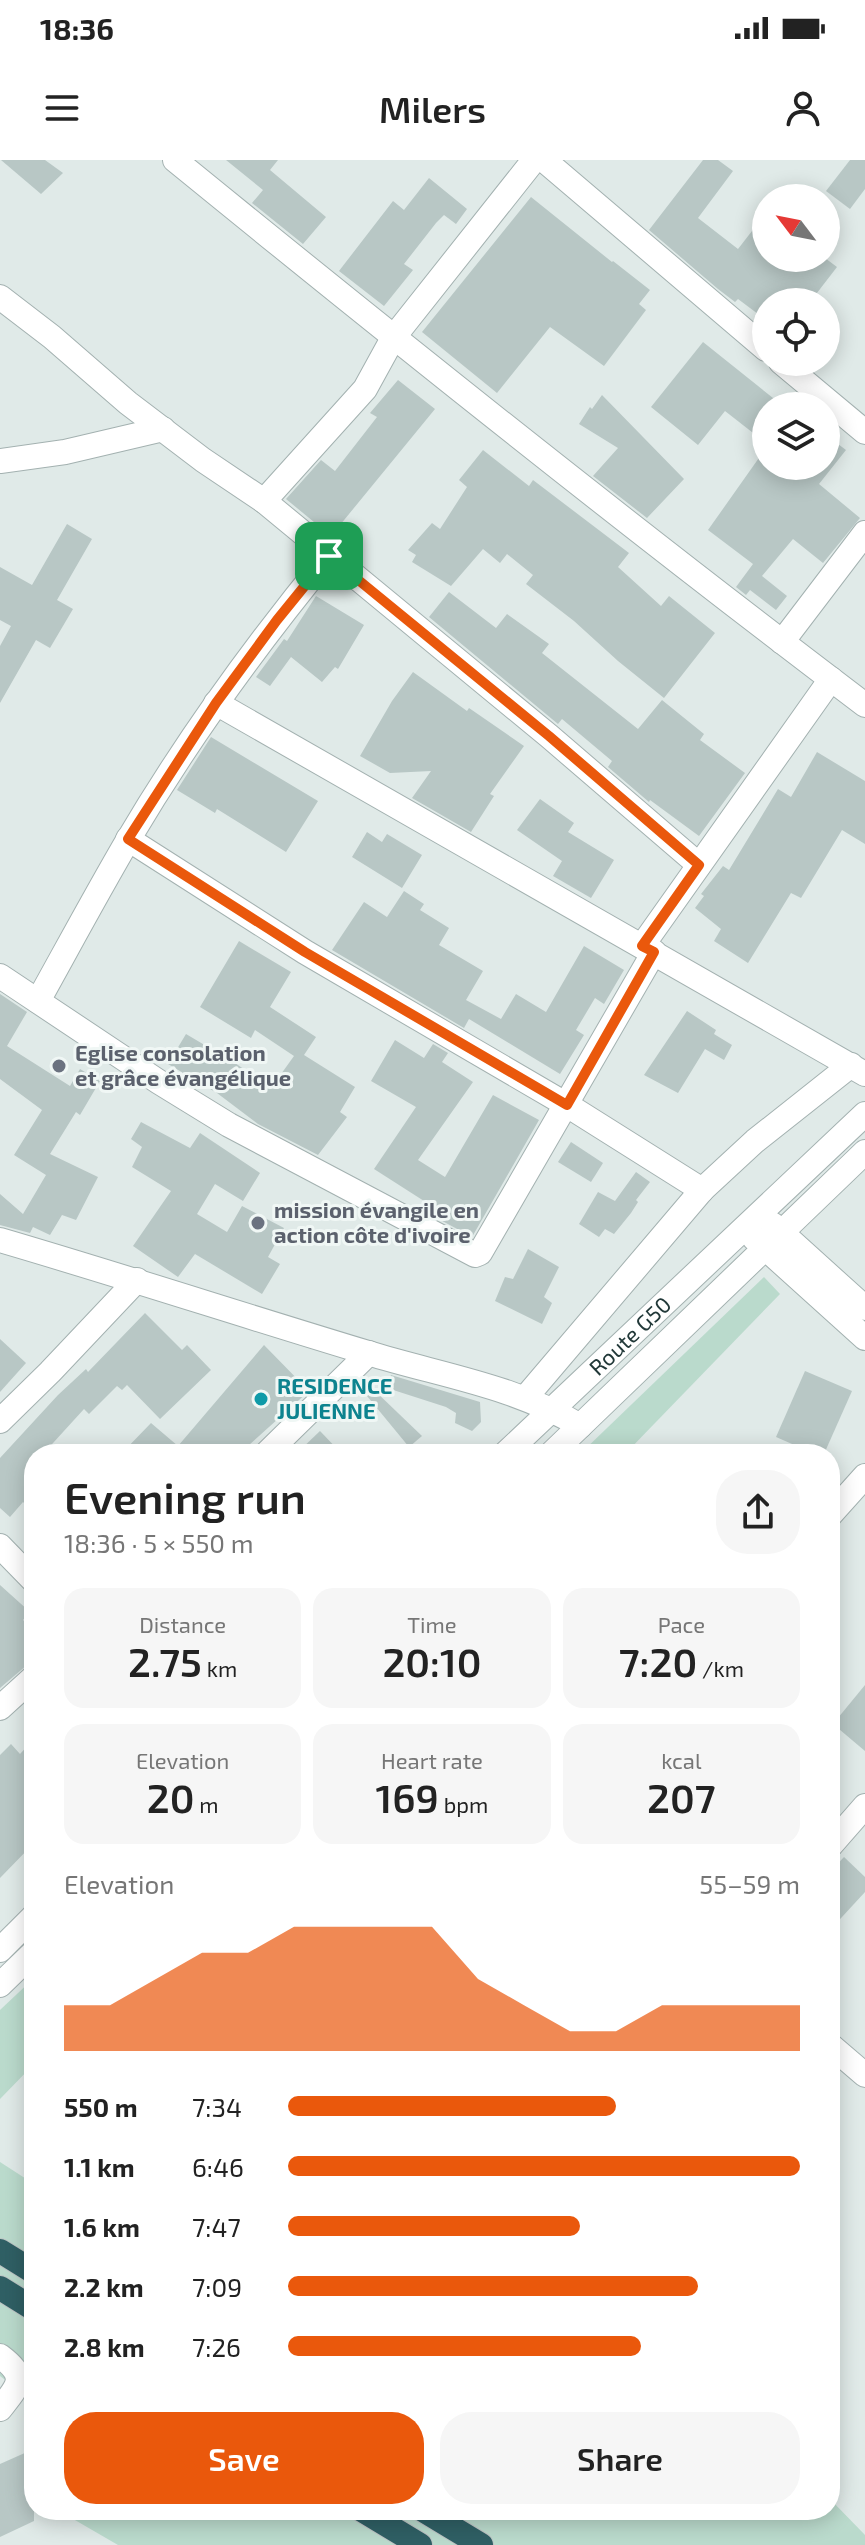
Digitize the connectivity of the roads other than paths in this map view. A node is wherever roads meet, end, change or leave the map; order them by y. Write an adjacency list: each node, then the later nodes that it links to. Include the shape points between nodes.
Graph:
1 (175, 160): 6 (street)
2 (534, 160): 6 (street)
3 (544, 160): 5 (street)
4 (0, 297): 8 (street)
5 (752, 337)
6 (393, 338): 11 (street, via 365,389); 14 (street)
7 (798, 376): 9 (street)
8 (163, 429): 10 (street); 11 (street)
9 (865, 432)
10 (0, 461)
11 (264, 501): 13 (street)
12 (865, 533): 14 (street)
13 (329, 556): 16 (street); 19 (street)
14 (782, 642): 15 (street)
15 (831, 679): 17 (street); 19 (street)
16 (216, 703): 18 (street); 20 (street)
17 (865, 705)
18 (128, 839): 22 (street); 24 (street, via 305,952)
19 (699, 865): 20 (street)
20 (648, 949): 23 (street); 24 (street)
21 (0, 976): 22 (street)
22 (38, 1001): 24 (street, via 229,1125 475,1255)
23 (858, 1070): 27 (street, via 755,1141)
24 (567, 1105): 27 (street)
25 (865, 1114): 28 (street, Route G50)
26 (865, 1152): 30 (street, Route G50)
27 (702, 1190): 35 (street)
28 (752, 1220): 30 (street); 36 (street, Route G50)
29 (0, 1240): 31 (street)
30 (774, 1241): 32 (street); 33 (street); 38 (street, Route G50)
31 (137, 1280): 34 (street); 37 (street)
32 (865, 1308)
33 (865, 1338)
34 (369, 1353): 35 (street); 39 (street)
35 (526, 1397): 36 (street)
36 (553, 1409): 38 (street); 40 (street, Route G50)
37 (0, 1421)
38 (580, 1426): 41 (street, Route G50)
39 (276, 1444)
40 (516, 1444)
41 (561, 1444)
42 (865, 1476): 43 (street)
43 (840, 1504)
44 (0, 1546): 45 (street)
45 (24, 1571)
46 (24, 1686): 47 (street)
47 (0, 1708)
48 (865, 1806): 49 (street)
49 (840, 1835)
50 (24, 1926): 51 (street)
51 (0, 1950)
52 (24, 1962): 53 (street)
53 (0, 1985)
54 (840, 2054): 55 (street)
55 (865, 2075)
56 (0, 2251): 57 (highway)
57 (24, 2266)
58 (0, 2288): 59 (highway)
59 (24, 2303)
60 (0, 2356): 61 (street, via 19,2376)
61 (0, 2409)
62 (379, 2520): 64 (highway)
63 (440, 2520): 65 (highway)
64 (420, 2545)
65 (481, 2545)

